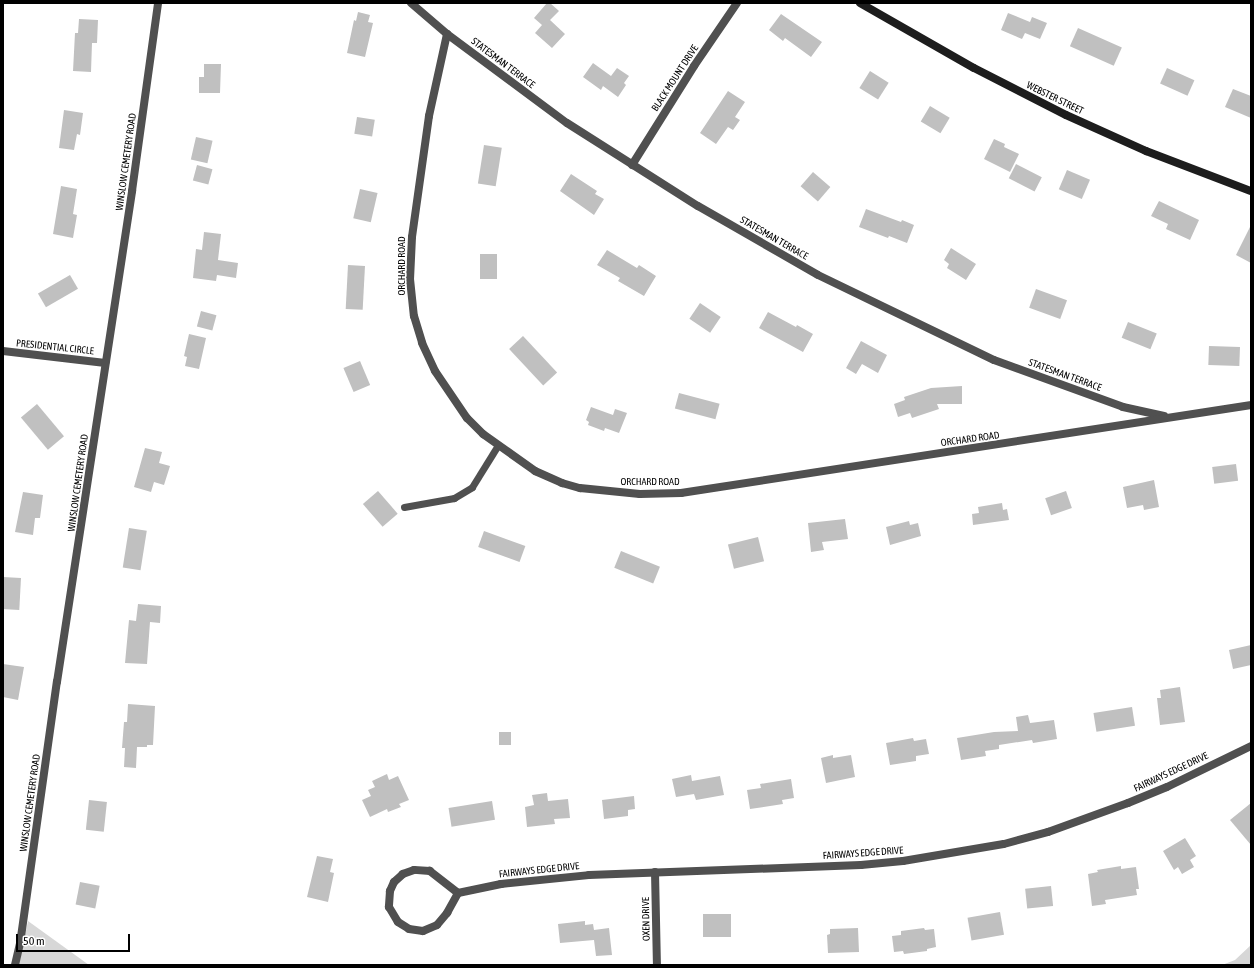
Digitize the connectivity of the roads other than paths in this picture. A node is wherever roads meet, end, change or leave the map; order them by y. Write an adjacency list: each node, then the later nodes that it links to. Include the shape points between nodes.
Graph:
1 (158, 3): 9 (street, WINSLOW CEMETERY ROAD)
2 (411, 3): 5 (street, STATESMAN TERRACE)
3 (737, 3): 6 (street, BLACK MOUNT DRIVE)
4 (860, 3): 7 (street, WEBSTER STREET, via 974,68 1066,115 1146,151)
5 (447, 34): 6 (street, STATESMAN TERRACE, via 568,123); 12 (street, ORCHARD ROAD, via 428,116 412,230 410,279 414,316 422,343 450,395 467,418)
6 (632, 165): 11 (street, STATESMAN TERRACE, via 762,244 818,275 920,325 1001,363 1123,406)
7 (1251, 190)
8 (3, 352): 9 (street, PRESIDENTIAL CIRCLE)
9 (105, 363): 17 (street, WINSLOW CEMETERY ROAD)
10 (1251, 405): 11 (street, ORCHARD ROAD)
11 (1167, 417): 12 (street, ORCHARD ROAD, via 681,493 640,494 580,488 534,471)
12 (498, 445): 13 (lane, via 472,487 454,498)
13 (404, 507)
14 (1251, 746): 15 (street, FAIRWAYS EDGE DRIVE, via 1128,803 1048,832 1004,844 910,860 860,865)
15 (655, 872): 16 (street, FAIRWAYS EDGE DRIVE, via 589,875 501,884); 18 (street, OXEN DRIVE)
16 (458, 893): 16 (street, via 430,871 414,870 403,874 394,882 390,891 389,907 398,922 409,929 423,931 437,925)
17 (15, 965)
18 (657, 965)

